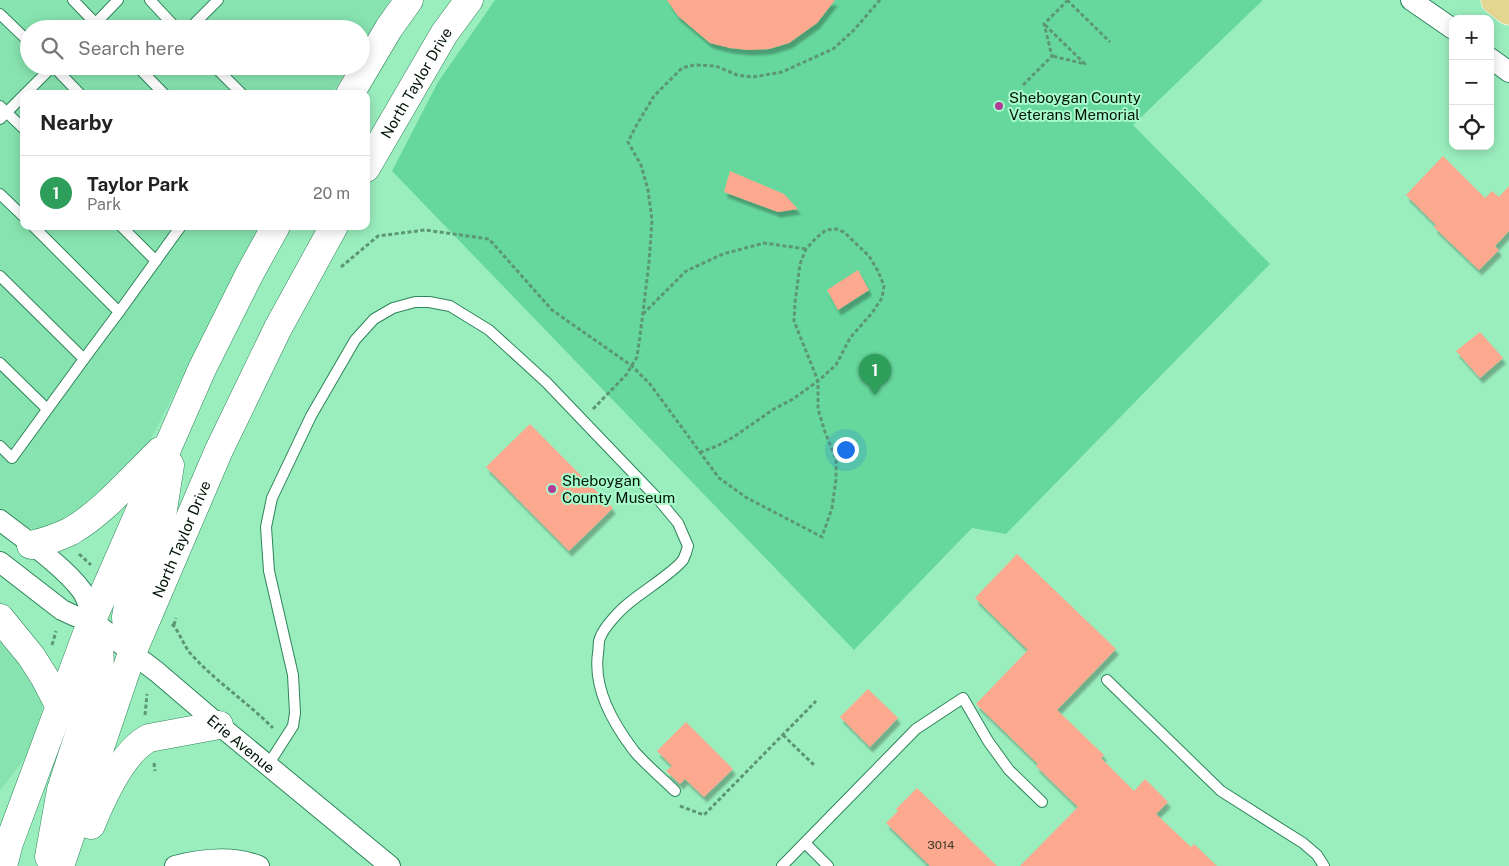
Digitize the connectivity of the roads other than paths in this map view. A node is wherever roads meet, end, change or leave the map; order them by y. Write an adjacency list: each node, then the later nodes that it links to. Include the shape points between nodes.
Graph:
1 (73, 0): 11 (lane)
2 (118, 0): 12 (lane)
3 (150, 0): 13 (lane)
4 (218, 0): 14 (lane)
5 (409, 0): 17 (main road)
6 (468, 0): 33 (main road, North Taylor Drive, via 444,34)
7 (1411, 0): 15 (street)
8 (1494, 0): 9 (highway)
9 (1509, 11)
10 (0, 14): 16 (lane)
11 (90, 20)
12 (102, 20)
13 (169, 20)
14 (198, 20)
15 (1449, 26)
16 (20, 33)
17 (370, 60)
18 (1493, 60): 19 (street)
19 (1509, 72)
20 (44, 75): 25 (lane)
21 (62, 75): 26 (lane)
22 (146, 75): 27 (lane)
23 (223, 75): 28 (lane)
24 (361, 75): 29 (main road)
25 (30, 90)
26 (76, 90)
27 (160, 90)
28 (238, 90)
29 (352, 90)
30 (20, 99): 31 (lane)
31 (2, 112): 32 (lane)
32 (20, 127)
33 (370, 161)
34 (0, 194): 35 (lane)
35 (20, 213)
36 (37, 230): 43 (lane)
37 (125, 230): 41 (lane)
38 (178, 230): 41 (lane)
39 (274, 230): 47 (main road, via 202,369)
40 (332, 230): 54 (main road, North Taylor Drive, via 278,328 219,450)
41 (156, 261): 43 (lane)
42 (0, 276): 44 (lane)
43 (119, 312): 44 (lane)
44 (84, 359): 46 (lane)
45 (0, 363): 46 (lane)
46 (47, 409): 48 (lane, via 12,458)
47 (172, 439): 50 (main road, via 96,512 70,531); 53 (main road); 54 (main road, via 162,516 130,598 126,617)
48 (0, 446)
49 (0, 520): 50 (street)
50 (31, 545): 53 (street, via 82,591)
51 (0, 562): 53 (street, Erie Avenue, via 68,614)
52 (0, 618): 56 (main road, via 31,656)
53 (92, 620): 54 (street, Erie Avenue); 56 (main road); 63 (main road, via 98,640 100,670 61,790)
54 (132, 653): 57 (street, Erie Avenue); 64 (main road, North Taylor Drive)
55 (1107, 680): 71 (lane, via 1221,791 1303,843)
56 (60, 707): 62 (main road, via 9,843)
57 (219, 725): 58 (street, Erie Avenue); 65 (main road, via 143,741 120,766 109,785)
58 (268, 765): 59 (lane, via 293,726 295,713 293,675 269,571 266,527 272,498 311,416 355,340 374,319 393,308 429,302 450,306 490,330 546,382 678,523 688,546 683,560 644,590 611,623 600,638 598,658 598,679 603,699 635,752); 68 (street, Erie Avenue)
59 (675, 791)
60 (1042, 802): 61 (lane, via 1010,770 962,698 916,729)
61 (805, 843): 69 (lane); 70 (lane)
62 (4, 866)
63 (47, 866)
64 (60, 866)
65 (74, 866)
66 (175, 866): 67 (street, via 228,860)
67 (259, 866)
68 (389, 866)
69 (782, 866)
70 (828, 866)
71 (1324, 866)

